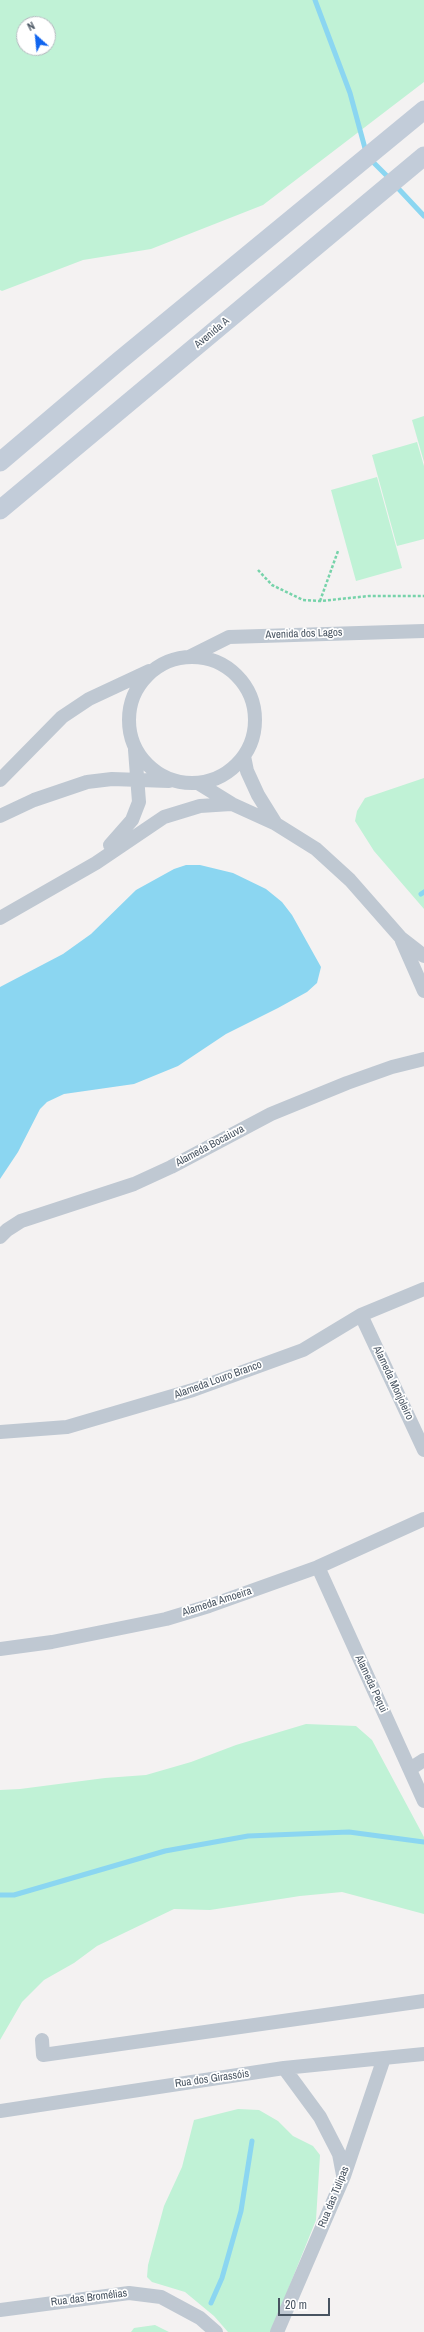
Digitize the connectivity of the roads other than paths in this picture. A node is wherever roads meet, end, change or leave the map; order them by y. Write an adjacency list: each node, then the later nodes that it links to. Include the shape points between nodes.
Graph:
1 (424, 110): 3 (street)
2 (424, 156): 4 (street, Avenida A)
3 (0, 462)
4 (0, 510)
5 (424, 631): 6 (street, Avenida dos Lagos, via 229,637)
6 (189, 657): 7 (street, Avenida dos Lagos, via 173,660); 9 (street, Avenida dos Lagos, via 211,659 221,664 238,676 245,685 256,715 254,737)
7 (158, 667): 8 (street, Avenida dos Lagos, via 141,682 131,703 129,725); 10 (street, Avenida dos Lagos, via 89,699 62,717)
8 (134, 747): 11 (street); 12 (street, Avenida dos Lagos, via 156,773)
9 (244, 756): 13 (street, Avenida dos Lagos, via 220,778); 16 (street, Avenida dos Lagos, via 247,771 258,795)
10 (0, 780)
11 (138, 781): 12 (street); 15 (street, via 112,779 88,782 34,800); 17 (street, via 139,802 132,820)
12 (177, 782): 13 (street, Avenida dos Lagos)
13 (198, 784): 14 (street, Avenida dos Lagos)
14 (232, 804): 16 (street, Avenida dos Lagos); 17 (street, via 200,806 164,816)
15 (0, 816)
16 (276, 824): 19 (street, Avenida dos Lagos, via 316,849 350,880)
17 (96, 863): 18 (street)
18 (0, 918)
19 (401, 938): 20 (street, Avenida dos Lagos); 21 (street)
20 (424, 956)
21 (424, 991)
22 (424, 1059): 23 (street, Alameda Bocaiuva, via 354,1081 271,1114 134,1184 20,1221)
23 (0, 1237)
24 (424, 1289): 25 (street, Alameda Louro Branco)
25 (361, 1316): 26 (street, Alameda Louro Branco, via 303,1350 193,1390 67,1427); 27 (street, Alameda Monjoleiro)
26 (0, 1432)
27 (424, 1450)
28 (424, 1519): 29 (street, Alameda Amoeira)
29 (318, 1567): 30 (street, Alameda Amoeira, via 166,1619 52,1642); 32 (street, Alameda Pequi)
30 (0, 1649)
31 (424, 1760): 32 (street)
32 (410, 1769): 33 (street, Alameda Pequi)
33 (424, 1801)
34 (424, 2001): 35 (street, via 43,2055)
35 (42, 2040)
36 (424, 2054): 37 (street, Rua dos Girassóis)
37 (384, 2058): 38 (street, Rua dos Girassóis); 40 (street, Rua das Tulipas)
38 (284, 2068): 39 (street, Rua dos Girassóis); 40 (street, via 320,2117 339,2154)
39 (0, 2110)
40 (344, 2176): 43 (street, Rua das Tulipas)
41 (0, 2310): 42 (street, Rua das Bromélias, via 129,2293 161,2297 200,2318)
42 (216, 2332)
43 (277, 2332)

